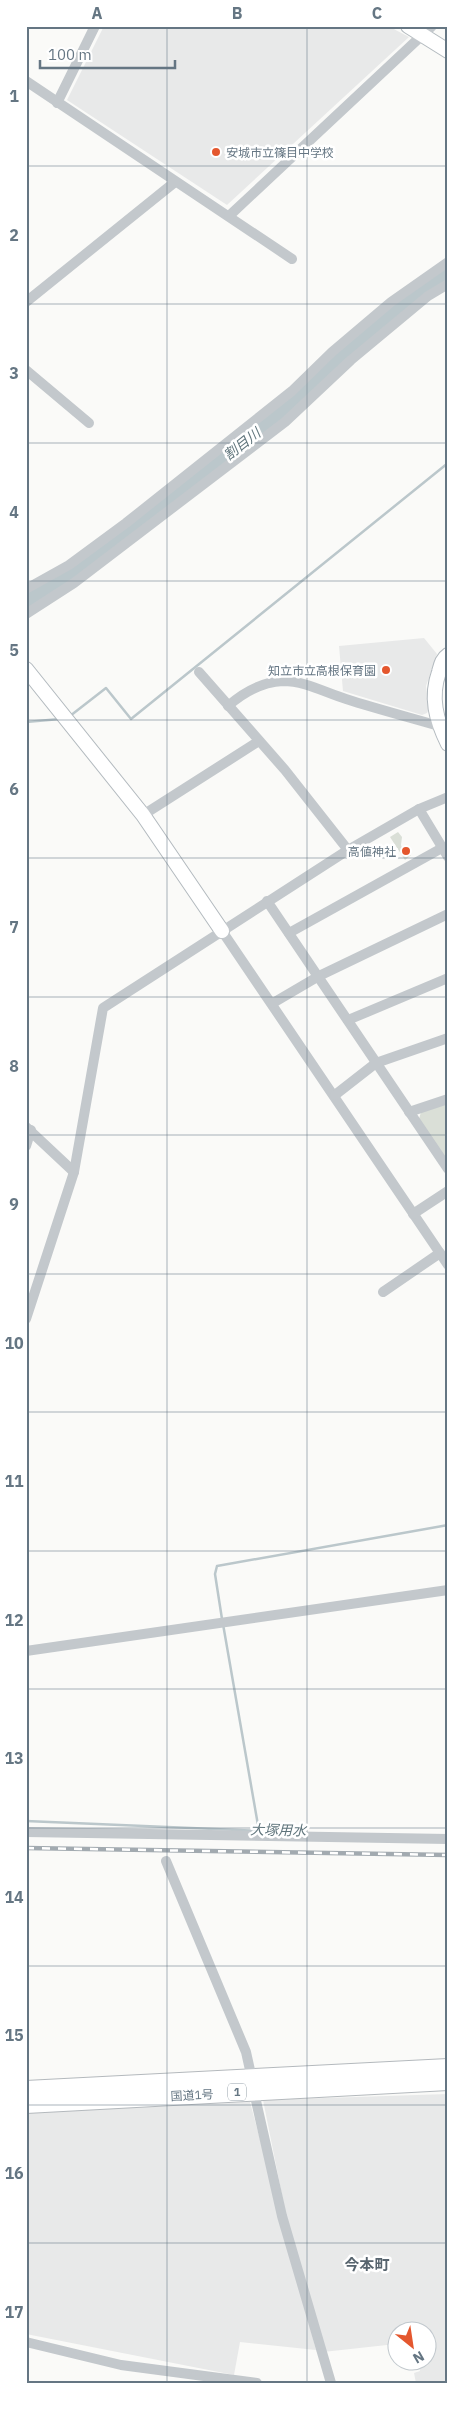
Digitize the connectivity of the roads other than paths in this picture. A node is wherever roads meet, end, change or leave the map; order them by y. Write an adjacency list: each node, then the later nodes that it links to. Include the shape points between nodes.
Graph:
1 (95, 26): 6 (street)
2 (408, 26): 3 (street)
3 (428, 31): 4 (street); 8 (street)
4 (448, 51)
5 (26, 81): 6 (street)
6 (57, 103): 7 (street)
7 (175, 182): 8 (street); 12 (street)
8 (229, 216): 9 (street)
9 (292, 259)
10 (448, 262): 15 (street, via 391,302 292,391 126,523 69,565)
11 (448, 284): 16 (street, via 428,296 351,360 285,422 74,583)
12 (26, 302)
13 (26, 370): 14 (street)
14 (89, 423)
15 (26, 590)
16 (26, 614)
17 (448, 655): 21 (street, via 443,659 434,686)
18 (26, 669): 26 (street)
19 (199, 672): 20 (street)
20 (228, 706): 21 (street, via 245,692 271,682 285,681 305,684); 22 (street)
21 (439, 726): 23 (street)
22 (259, 741): 26 (street); 27 (street)
23 (448, 744)
24 (448, 797): 25 (street)
25 (420, 809): 27 (street); 28 (street)
26 (143, 815): 31 (street)
27 (348, 850): 29 (street)
28 (445, 852): 32 (street)
29 (267, 901): 31 (street); 32 (street)
30 (448, 914): 33 (street)
31 (222, 930): 35 (street); 45 (street, via 103,1008)
32 (289, 933): 33 (street)
33 (319, 976): 35 (street); 36 (street)
34 (448, 978): 36 (street)
35 (273, 1004): 39 (street)
36 (348, 1020): 38 (street)
37 (448, 1038): 38 (street)
38 (376, 1063): 39 (street); 41 (street)
39 (335, 1095): 47 (street)
40 (448, 1099): 41 (street)
41 (409, 1112): 44 (street)
42 (28, 1128): 43 (street); 45 (street)
43 (26, 1146)
44 (448, 1169)
45 (74, 1172): 51 (street)
46 (448, 1191): 47 (street)
47 (413, 1214): 48 (street)
48 (440, 1253): 49 (street); 50 (street)
49 (448, 1265)
50 (383, 1292)
51 (26, 1319)
52 (448, 1590): 53 (street)
53 (26, 1651)
54 (26, 1832): 55 (street)
55 (448, 1839)
56 (166, 1861): 59 (street, via 246,2052)
57 (448, 2068): 59 (highway, 国道1号 / 1)
58 (448, 2080): 59 (highway, 国道1号 / 1)
59 (253, 2085): 60 (highway, 国道1号 / 1); 61 (highway, 国道1号 / 1); 64 (street, via 282,2216)
60 (26, 2090)
61 (26, 2104)
62 (26, 2342): 63 (street, via 120,2365)
63 (257, 2383)
64 (331, 2383)

